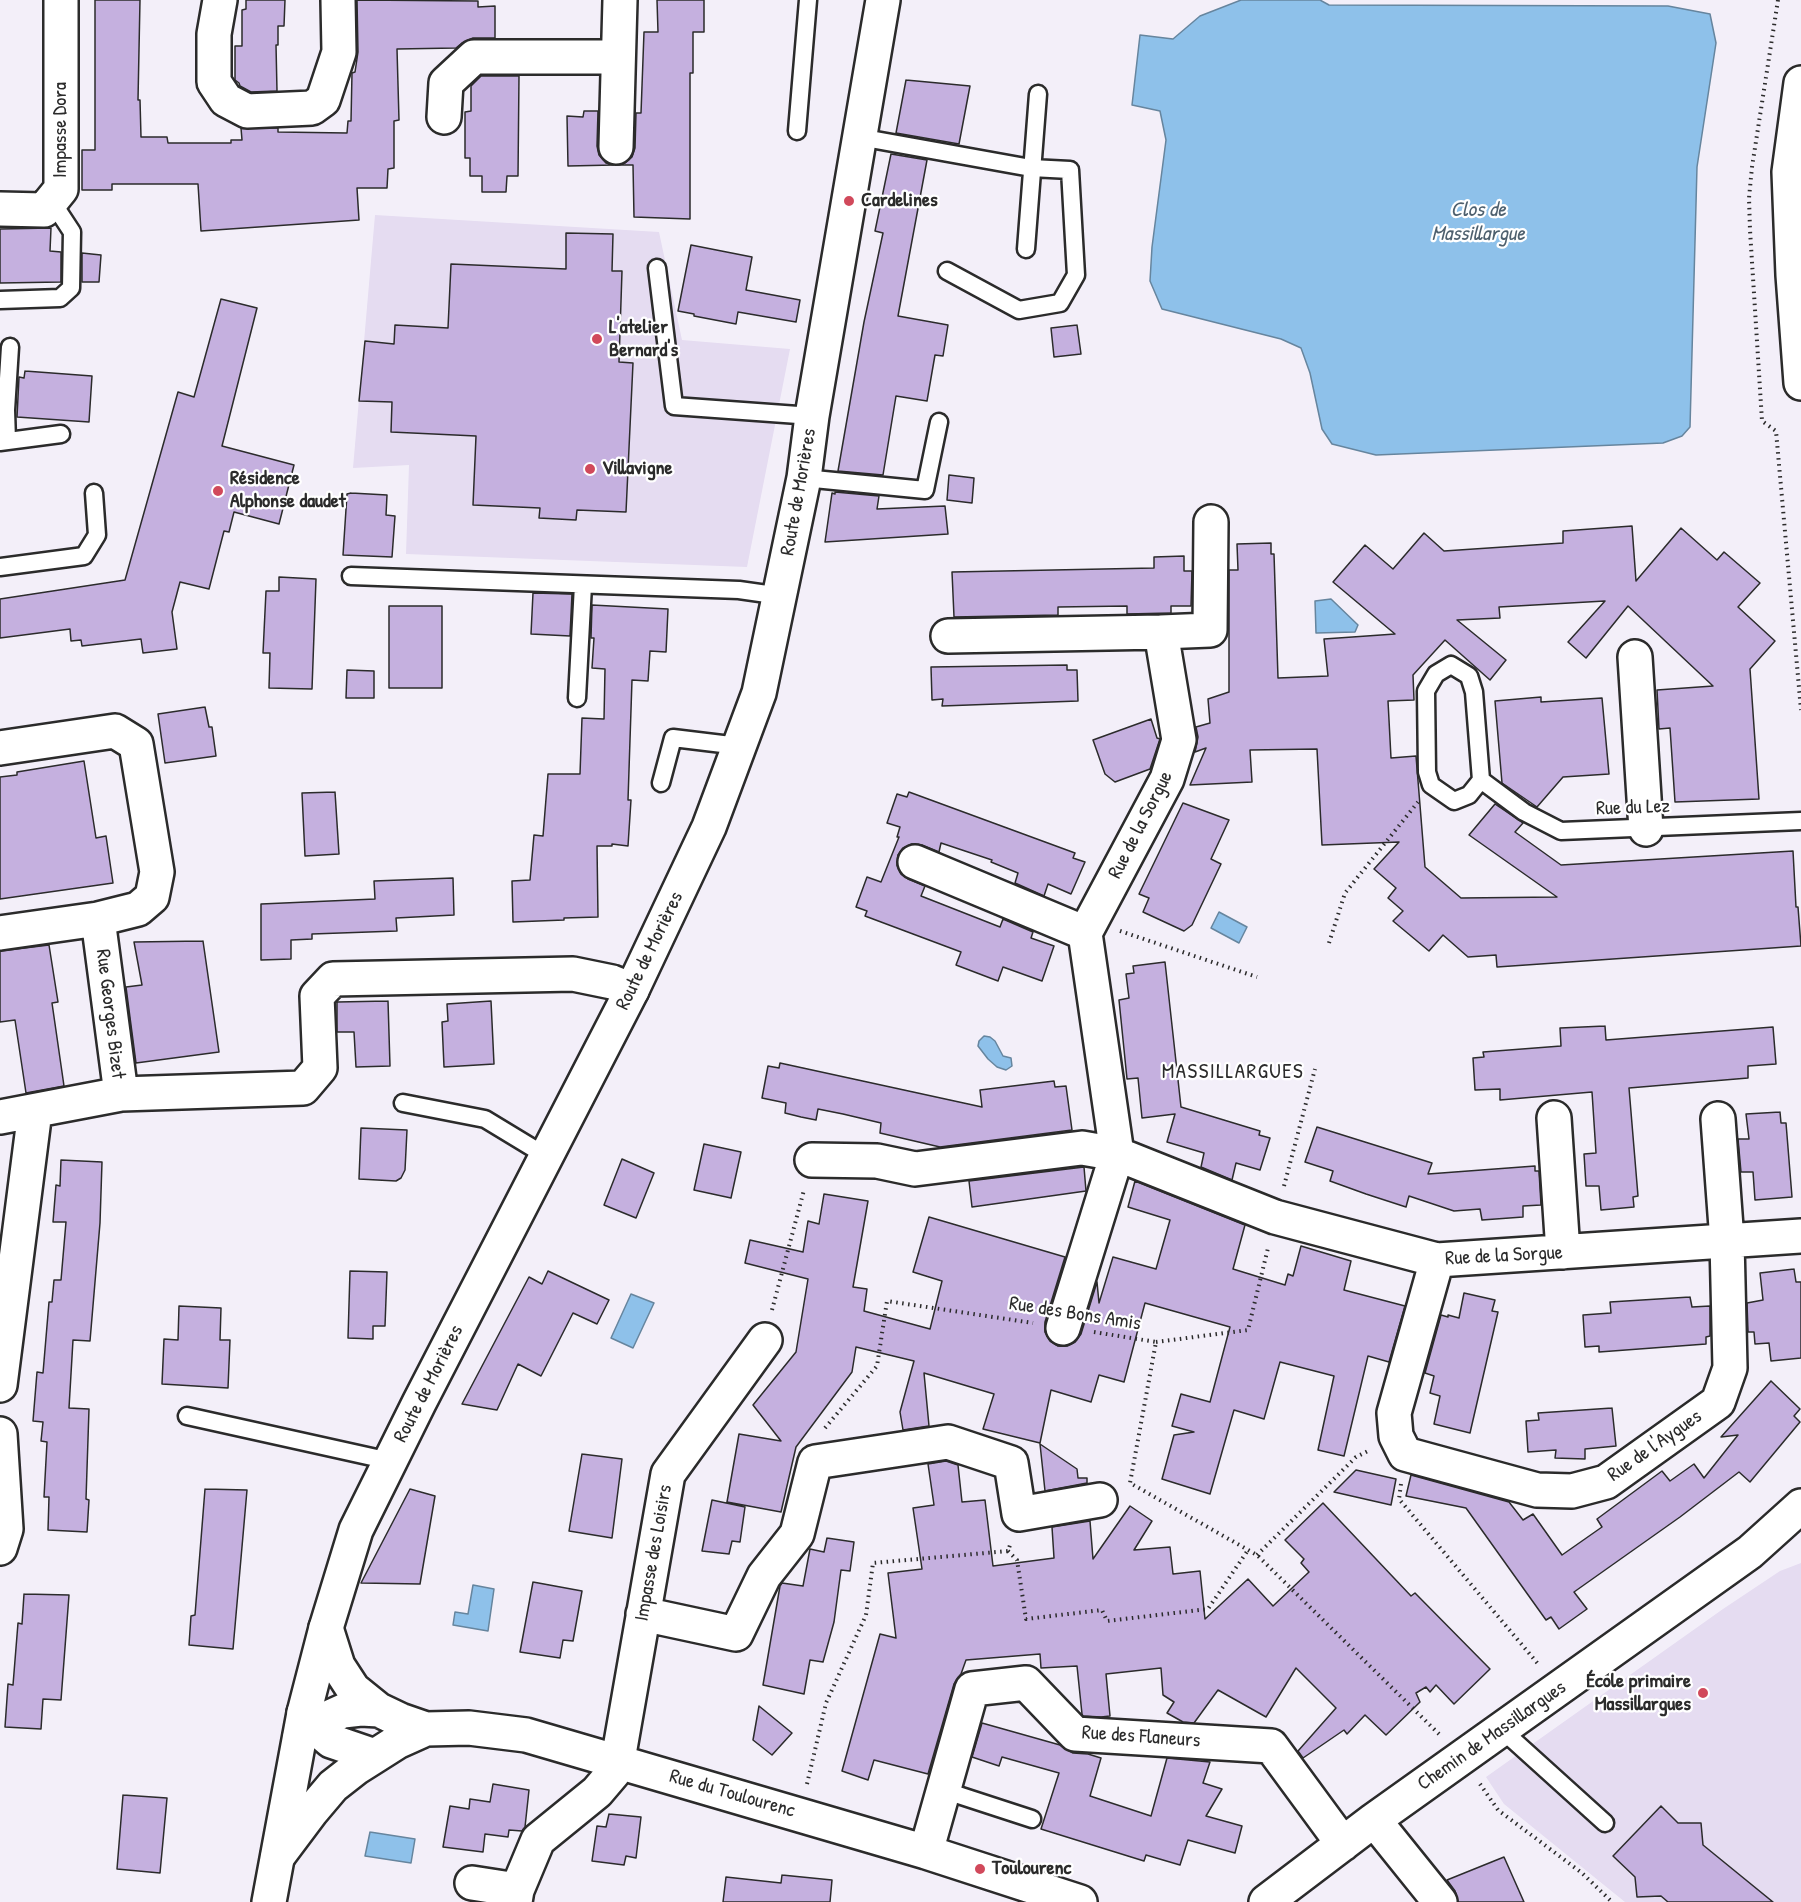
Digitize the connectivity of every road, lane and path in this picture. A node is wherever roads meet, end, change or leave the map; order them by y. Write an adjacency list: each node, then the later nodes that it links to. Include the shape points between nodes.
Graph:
1 (61, 0): 15 (street, Impasse Dora, via 61,189)
2 (220, 0): 3 (street, via 214,34 214,82 226,100 247,111 312,108 323,100 339,52)
3 (338, 0)
4 (620, 0): 7 (street)
5 (808, 0): 11 (lane)
6 (883, 0): 12 (street, Route de Morières)
7 (618, 57): 10 (street, via 474,57 446,83); 13 (street)
8 (1038, 94): 14 (lane)
9 (1800, 99): 22 (street, via 1789,172)
10 (444, 117)
11 (797, 131)
12 (859, 137): 14 (lane); 23 (street, Route de Morières)
13 (616, 147)
14 (1031, 168): 17 (lane); 19 (lane, via 1070,170 1076,274 1060,303 1019,310)
15 (51, 200): 16 (street, Impasse Dora, via 44,210); 20 (lane, via 72,232 71,288 60,298)
16 (0, 209)
17 (1026, 249)
18 (657, 268): 23 (lane, via 674,405)
19 (947, 271)
20 (0, 300)
21 (10, 347): 26 (lane)
22 (1801, 383)
23 (812, 416): 27 (street, Route de Morières)
24 (939, 422): 27 (lane, via 925,490)
25 (61, 434): 26 (lane)
26 (3, 442)
27 (804, 478): 33 (street, Route de Morières)
28 (94, 493): 30 (lane, via 97,535 84,556)
29 (1211, 522): 34 (street, via 1210,630)
30 (0, 567)
31 (351, 576): 32 (lane)
32 (583, 585): 33 (lane, via 739,590); 37 (lane)
33 (781, 596): 38 (street, Route de Morières, via 759,693)
34 (1161, 632): 35 (street); 47 (street, Rue de la Sorgue, via 1179,740 1167,779)
35 (948, 636)
36 (1635, 657): 44 (street)
37 (577, 698)
38 (739, 746): 41 (lane, via 673,738); 51 (street, Route de Morières, via 709,827)
39 (0, 748): 46 (street, via 115,731 136,744 157,872 152,897 138,909)
40 (1481, 780): 42 (lane, via 1469,795 1454,801); 42 (lane, via 1474,692 1469,676 1451,665 1436,674 1426,691 1427,772); 44 (lane, Rue du Lez, via 1524,812 1561,831)
41 (661, 783)
42 (1431, 785): 49 (path, via 1346,892)
43 (1801, 821): 44 (lane, Rue du Lez)
44 (1646, 829)
45 (915, 862): 47 (street)
46 (98, 919): 48 (street); 52 (street, Rue Georges Bizet)
47 (1088, 927): 50 (path); 58 (street)
48 (0, 933)
49 (1329, 943)
50 (1257, 977)
51 (632, 990): 52 (street, via 573,974 333,979 317,996 320,1068 303,1088); 59 (street, Route de Morières)
52 (121, 1094): 54 (street, Rue Georges Bizet)
53 (404, 1103): 59 (lane, via 485,1119)
54 (35, 1111): 55 (street, Rue Georges Bizet); 67 (street)
55 (0, 1118)
56 (1554, 1118): 63 (street)
57 (1718, 1119): 62 (street, Rue de l'Aygues)
58 (1117, 1154): 60 (street, Rue de la Sorgue, via 1082,1148 915,1168 877,1161); 64 (street, Rue de la Sorgue, via 1275,1217); 65 (street)
59 (546, 1156): 71 (street, Route de Morières)
60 (812, 1160): 66 (path)
61 (1801, 1236): 62 (street, Rue de la Sorgue)
62 (1727, 1240): 63 (street, Rue de la Sorgue); 70 (street, Rue de l'Aygues, via 1730,1368 1718,1402 1606,1482 1572,1491 1537,1490)
63 (1563, 1252): 64 (street, Rue de la Sorgue)
64 (1437, 1260): 70 (street, via 1394,1413)
65 (1063, 1328): 72 (path, Rue des Bons Amis, via 887,1301 877,1366 818,1437); 78 (path, Rue des Bons Amis, via 1156,1342 1130,1483)
66 (765, 1340): 82 (street, Impasse des Loisirs, via 668,1474)
67 (0, 1385)
68 (187, 1416): 71 (lane)
69 (0, 1434): 77 (street, via 6,1529)
70 (1400, 1445): 81 (path, via 1356,1457); 84 (path, via 1399,1499)
71 (390, 1461): 83 (street, Route de Morières, via 356,1530)
72 (815, 1462): 75 (street, via 948,1442 1011,1463); 82 (street, via 797,1534 764,1576 736,1634)
73 (1100, 1500): 75 (street)
74 (1801, 1506): 80 (street, Chemin de Massillargues)
75 (1020, 1514): 79 (path)
76 (1801, 1539): 80 (street, Chemin de Massillargues)
77 (0, 1548)
78 (1248, 1550): 79 (path, via 1208,1609 1107,1621 1102,1610 1026,1619 1017,1560); 81 (path, Rue des Bons Amis)
79 (1008, 1551): 93 (path, via 873,1563 866,1615 826,1703)
80 (1750, 1552): 84 (street, Chemin de Massillargues)
81 (1257, 1555): 90 (path, Rue des Bons Amis)
82 (643, 1614): 91 (street, Impasse des Loisirs)
83 (326, 1628): 85 (street, Rue du Toulourenc, via 338,1666 353,1689); 86 (street, Route de Morières)
84 (1559, 1689): 88 (street, Chemin de Massillargues)
85 (379, 1710): 86 (street, Rue du Toulourenc, via 343,1711); 87 (street, Rue du Toulourenc)
86 (305, 1725): 89 (street, via 331,1741); 99 (street, Route de Morières)
87 (426, 1729): 89 (street, Route de Morières); 91 (street, Rue du Toulourenc, via 469,1728 526,1735)
88 (1501, 1729): 90 (street, Chemin de Massillargues); 96 (lane)
89 (375, 1756): 99 (street, Route de Morières, via 333,1786)
90 (1462, 1756): 95 (street, Chemin de Massillargues); 106 (path, Rue des Bons Amis, via 1498,1810 1582,1873)
91 (618, 1760): 93 (street, Rue du Toulourenc); 101 (street, via 614,1772 597,1792 538,1840)
92 (943, 1790): 94 (lane); 97 (street, Rue des Flaneurs, via 972,1689 1026,1683 1075,1734 1271,1746); 98 (street, Rue des Flaneurs)
93 (800, 1814): 98 (street, Rue du Toulourenc)
94 (1032, 1819)
95 (1374, 1820): 97 (street, Chemin de Massillargues); 105 (street)
96 (1605, 1823)
97 (1343, 1844): 104 (street, Chemin de Massillargues)
98 (926, 1852): 103 (street, Rue du Toulourenc)
99 (278, 1856): 102 (street, Route de Morières)
100 (472, 1883): 101 (street)
101 (516, 1896)
102 (269, 1902)
103 (1080, 1902)
104 (1266, 1902)
105 (1440, 1902)
106 (1612, 1902)

